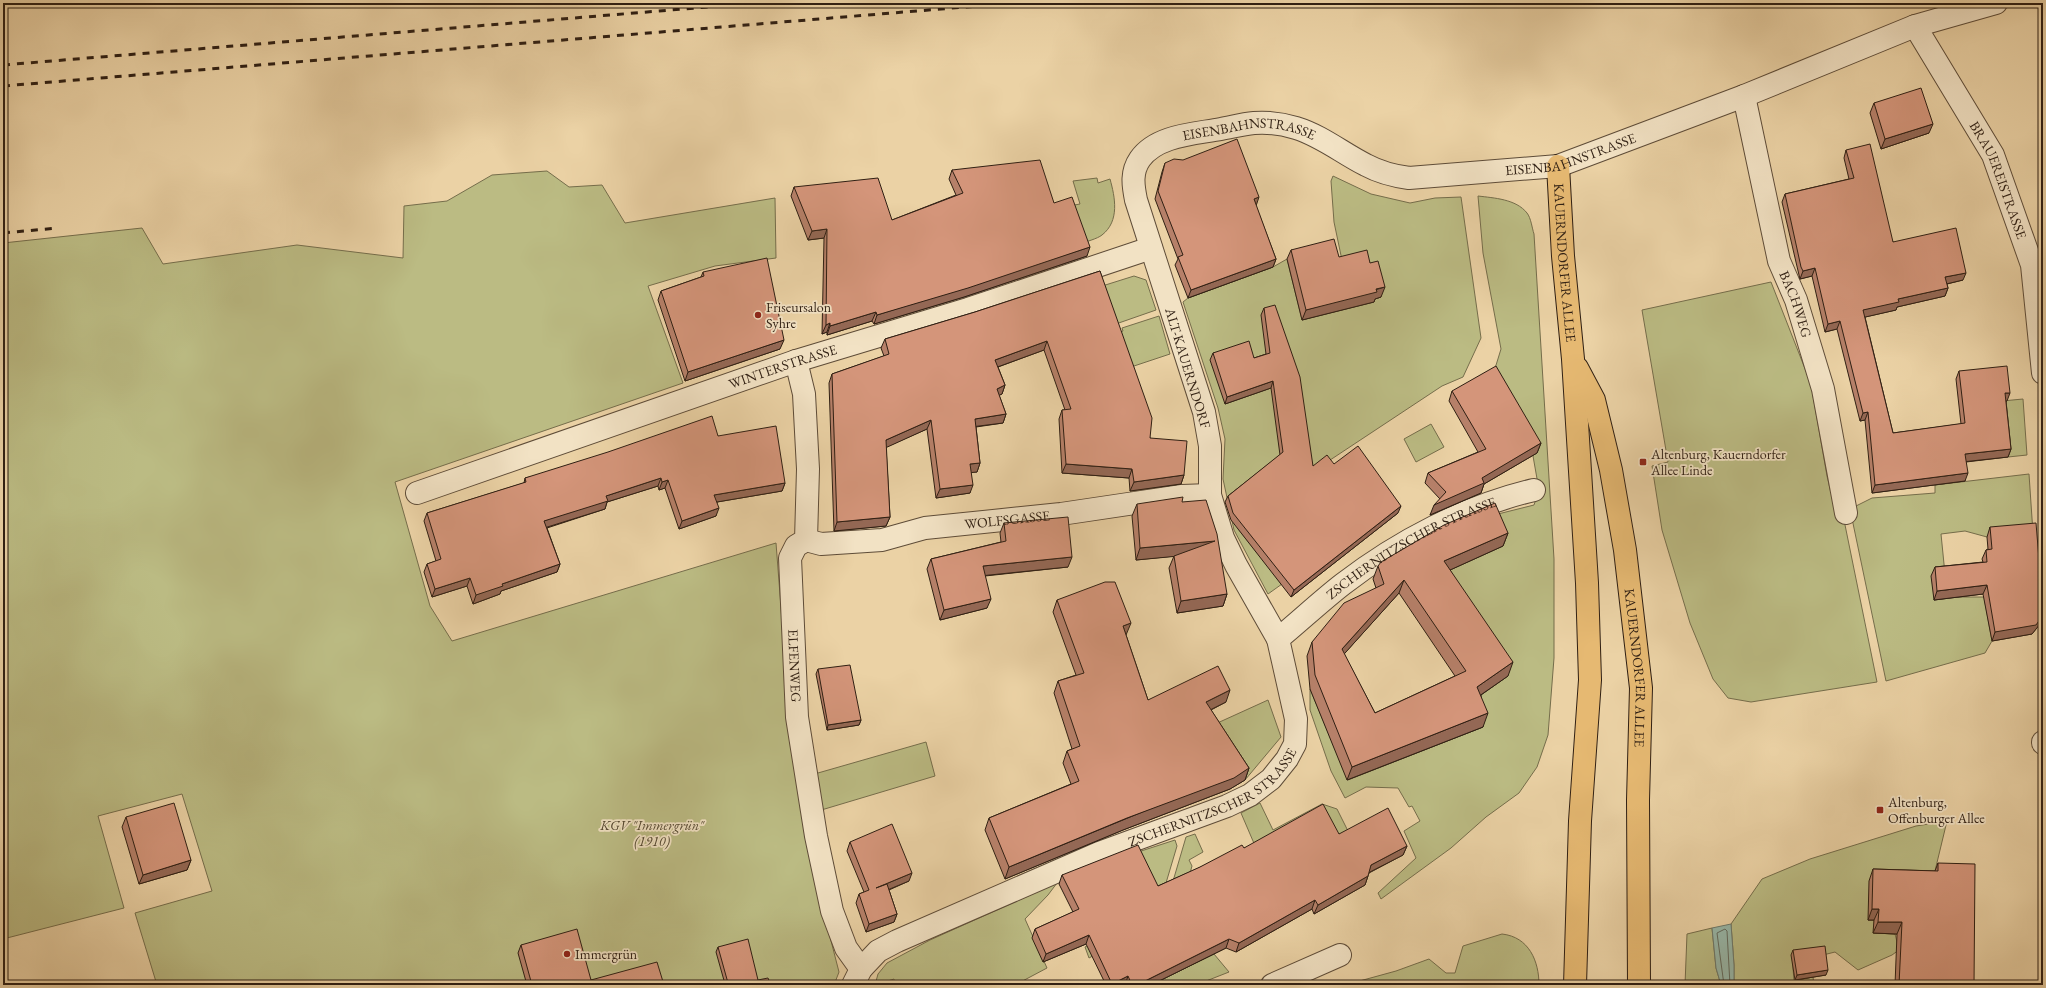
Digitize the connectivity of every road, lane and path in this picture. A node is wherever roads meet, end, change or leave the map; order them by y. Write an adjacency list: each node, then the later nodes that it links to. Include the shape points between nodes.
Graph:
1 (1996, 3): 2 (street, EISENBAHNSTRASSE)
2 (1915, 26): 3 (street, EISENBAHNSTRASSE); 9 (street, BRAUEREISTRASSE, via 1993,155 2032,265)
3 (1744, 96): 5 (street, EISENBAHNSTRASSE); 13 (street, BACHWEG, via 1779,262 1796,300 1823,389)
4 (1141, 158): 5 (street, EISENBAHNSTRASSE, via 1155,146 1173,138 1253,123 1296,128 1334,145 1365,165 1390,175 1409,178); 6 (street, ALT-KAUERNDORF, via 1132,183)
5 (1558, 166): 7 (main road, KAUERNDORFER ALLEE)
6 (1151, 248): 8 (street, WINTERSTRASSE, via 968,309); 12 (street, ALT-KAUERNDORF, via 1204,412 1210,446)
7 (1573, 359): 19 (main road, KAUERNDORFER ALLEE, via 1587,583 1590,686 1580,821); 20 (main road, KAUERNDORFER ALLEE, via 1594,400 1611,470 1625,550 1641,688 1638,800)
8 (796, 361): 11 (street, WINTERSTRASSE); 14 (street, via 804,394 808,454)
9 (2043, 373)
10 (1534, 490): 15 (street, ZSCHERNITZSCHER STRASSE, via 1493,501 1421,534 1343,584)
11 (417, 493)
12 (1210, 495): 14 (street, WOLFSGASSE, via 1182,496 1061,514 925,528 882,540 821,544); 15 (street, ALT-KAUERNDORF, via 1223,538)
13 (1846, 513)
14 (806, 540): 17 (street, ELFENWEG, via 796,546 790,558 797,717 820,859 832,910)
15 (1278, 639): 17 (street, ZSCHERNITZSCHER STRASSE, via 1296,719 1295,744 1271,779 1250,795 1227,806 1099,853 934,923 878,952)
16 (1340, 955): 18 (street)
17 (857, 977)
18 (1272, 985)
19 (1575, 985)
20 (1639, 985)

